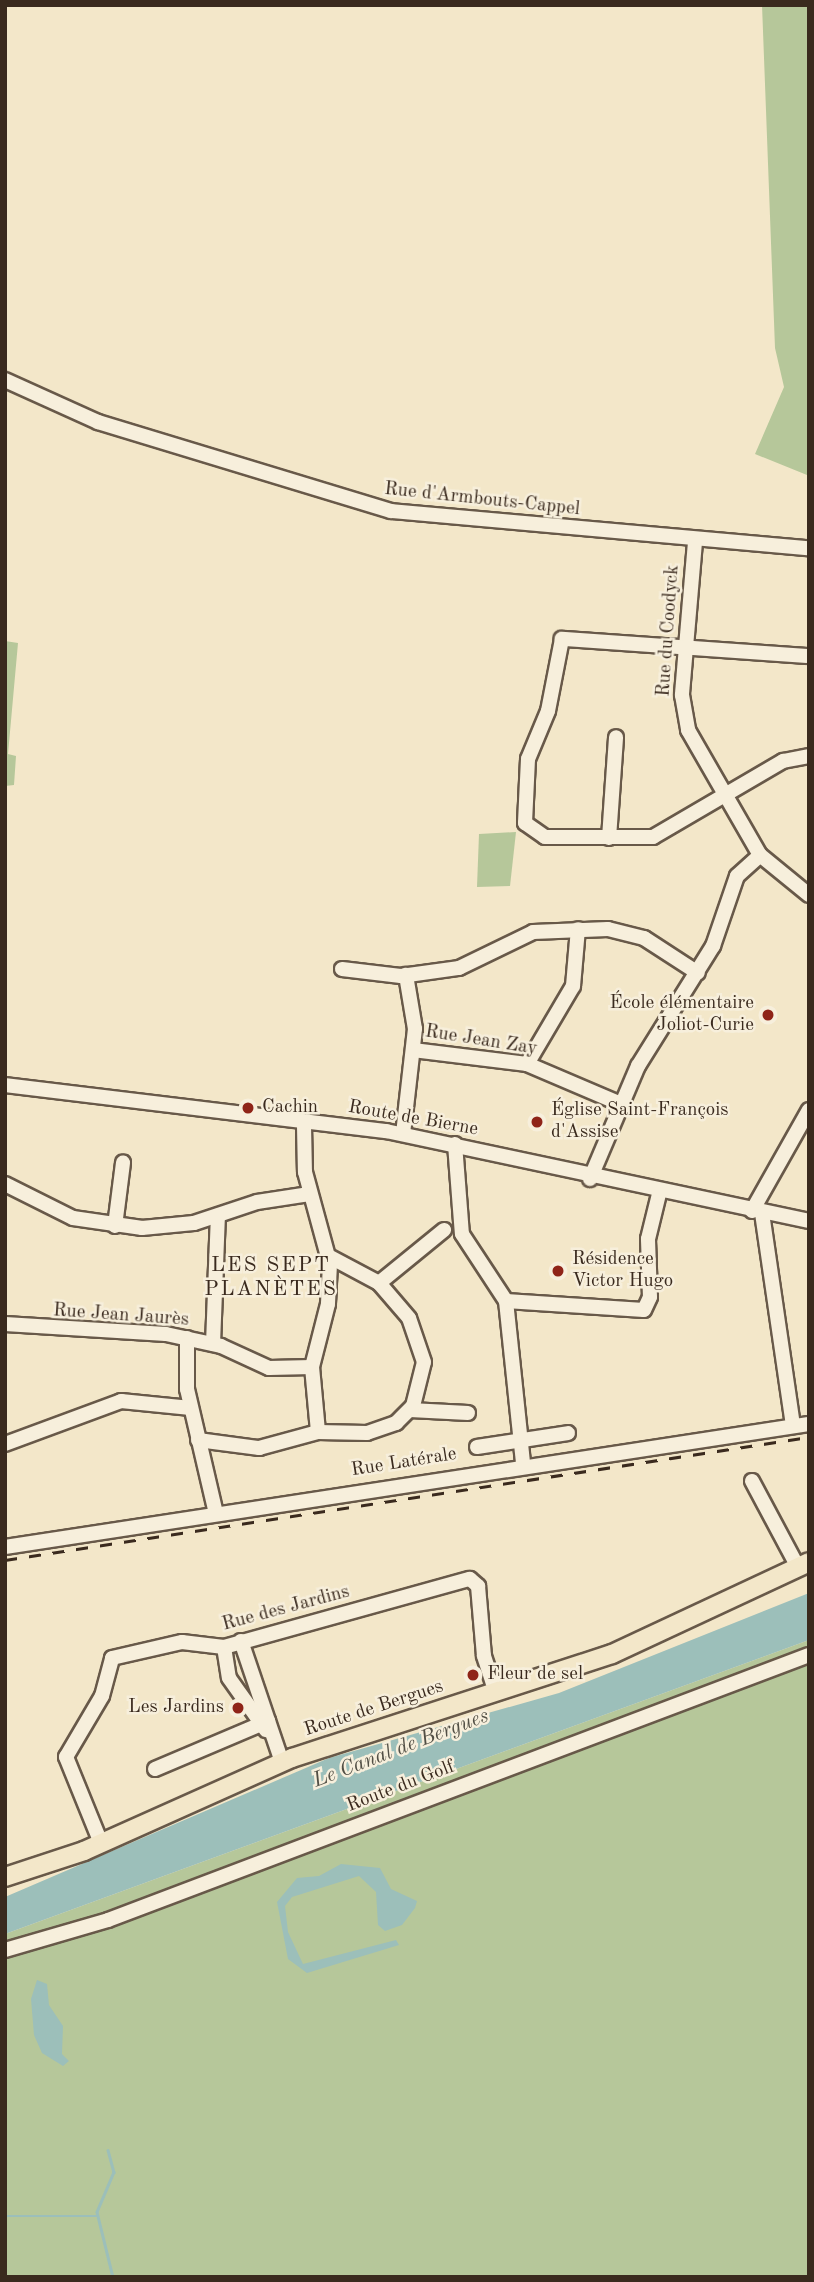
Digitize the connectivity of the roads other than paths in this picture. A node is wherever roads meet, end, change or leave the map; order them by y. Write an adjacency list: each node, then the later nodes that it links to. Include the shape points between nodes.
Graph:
1 (5, 380): 2 (street, Rue d'Armbouts-Cappel, via 98,422 373,507)
2 (695, 542): 3 (street, Rue d'Armbouts-Cappel); 4 (street, Rue du Coodyck)
3 (809, 548)
4 (686, 645): 5 (street); 8 (street, Rue du Coodyck, via 686,723); 9 (street, via 574,636 559,642 550,705 527,764 528,830 545,837)
5 (807, 656)
6 (616, 737): 9 (street)
7 (809, 756): 8 (street, via 783,761)
8 (724, 797): 9 (street, via 664,834); 10 (street, Rue du Coodyck)
9 (609, 838)
10 (760, 855): 11 (street, Rue du Coodyck); 14 (street, via 737,876)
11 (809, 895)
12 (578, 929): 14 (street, via 639,935); 15 (street, via 533,932 466,966); 17 (street, via 573,986)
13 (342, 969): 15 (street)
14 (698, 973): 19 (street)
15 (406, 975): 16 (street)
16 (413, 1050): 17 (street, Rue Jean Zay); 22 (street)
17 (527, 1064): 19 (street, Rue Jean Zay)
18 (5, 1085): 21 (street, Route de Bierne)
19 (621, 1104): 25 (street)
20 (809, 1110): 29 (street)
21 (304, 1126): 22 (street, Route de Bierne); 27 (street)
22 (403, 1134): 23 (street, Route de Bierne)
23 (455, 1144): 25 (street, Route de Bierne); 36 (street, via 462,1234)
24 (123, 1163): 32 (street)
25 (590, 1179): 28 (street, Route de Bierne)
26 (7, 1189): 32 (street, via 57,1212)
27 (309, 1194): 30 (street); 34 (street)
28 (659, 1194): 29 (street, Route de Bierne); 36 (street, via 648,1239 650,1294 644,1310)
29 (757, 1212): 31 (street, Route de Bierne); 45 (street)
30 (218, 1216): 32 (street, via 159,1228); 39 (street)
31 (809, 1221)
32 (115, 1226)
33 (444, 1230): 35 (street)
34 (330, 1257): 35 (street); 40 (street, via 328,1304)
35 (379, 1283): 42 (street, via 401,1306 422,1350 424,1376)
36 (506, 1301): 49 (street)
37 (5, 1324): 38 (street, Rue Jean Jaurès)
38 (187, 1338): 39 (street, Rue Jean Jaurès); 41 (street)
39 (213, 1344): 40 (street, Rue Jean Jaurès, via 269,1368)
40 (312, 1367): 46 (street)
41 (191, 1408): 48 (street); 50 (street, via 121,1401)
42 (410, 1410): 43 (street); 46 (street, via 372,1432)
43 (468, 1413)
44 (809, 1424): 45 (street, Rue Latérale)
45 (793, 1425): 52 (street, Rue Latérale)
46 (318, 1432): 48 (street, via 264,1448)
47 (568, 1433): 49 (street)
48 (198, 1440): 54 (street)
49 (521, 1440): 51 (street); 52 (street)
50 (5, 1444)
51 (477, 1447)
52 (523, 1464): 54 (street, Rue Latérale)
53 (752, 1481): 56 (street)
54 (216, 1514): 55 (street, Rue Latérale)
55 (5, 1547)
56 (804, 1564): 60 (main road, Route de Bergues, via 646,1641)
57 (241, 1641): 58 (street, Rue des Jardins); 60 (street, Rue des Jardins, via 470,1579 478,1586 483,1646); 61 (street)
58 (224, 1647): 61 (street, via 229,1678); 64 (street, Rue des Jardins, via 182,1642 106,1664 103,1693 66,1757)
59 (809, 1656): 66 (street, Route du Golf, via 108,1920)
60 (496, 1693): 62 (main road, Route de Bergues)
61 (266, 1726): 62 (street); 63 (street)
62 (282, 1762): 64 (main road, Route de Bergues)
63 (155, 1769)
64 (101, 1843): 65 (main road, Route de Bergues)
65 (5, 1877)
66 (5, 1950)

